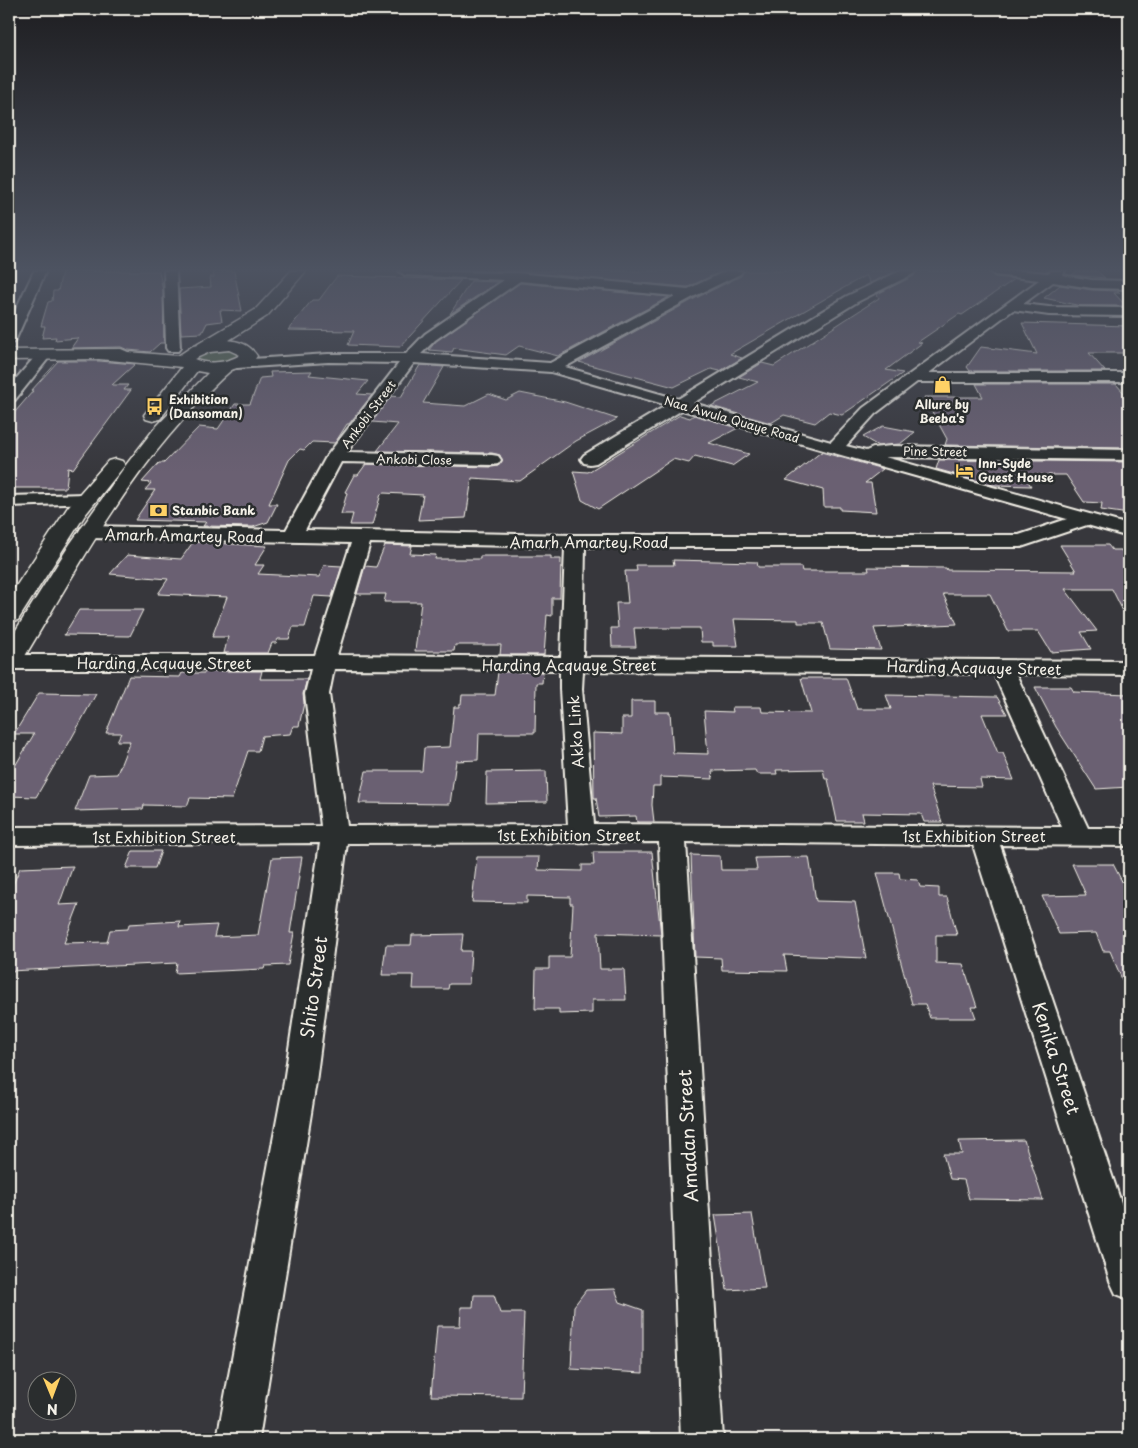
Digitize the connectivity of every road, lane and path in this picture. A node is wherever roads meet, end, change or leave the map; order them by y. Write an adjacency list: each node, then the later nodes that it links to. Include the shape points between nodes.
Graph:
1 (167, 339): 12 (street)
2 (216, 339): 12 (main road)
3 (220, 339): 9 (main road)
4 (250, 339): 10 (main road)
5 (429, 339): 17 (street, Ankobi Street)
6 (606, 339): 20 (street)
7 (788, 339): 24 (street)
8 (966, 339): 21 (street)
9 (202, 348): 10 (main road, via 231,346); 11 (main road); 19 (main road, via 188,355)
10 (245, 349): 16 (street, Naa Awula Quaye Road); 18 (main road, via 249,356)
11 (144, 352): 12 (main road); 15 (main road)
12 (166, 353): 15 (main road); 19 (main road, via 180,369)
13 (9, 355): 14 (main road)
14 (44, 355): 15 (main road); 23 (street)
15 (102, 355)
16 (327, 358): 17 (street, Naa Awula Quaye Road); 18 (street, Naa Awula Quaye Road)
17 (410, 358): 20 (street, Naa Awula Quaye Road); 28 (street, Ankobi Street)
18 (230, 366): 19 (main road); 35 (main road, via 201,388 179,412)
19 (187, 368): 31 (main road)
20 (552, 368): 24 (street, Naa Awula Quaye Road)
21 (913, 377): 22 (street); 25 (street, via 869,411)
22 (1129, 378)
23 (9, 397)
24 (680, 405): 25 (street, Naa Awula Quaye Road); 29 (street)
25 (834, 448): 27 (street, Naa Awula Quaye Road)
26 (1129, 455): 27 (street, Pine Street, via 891,451)
27 (862, 456): 33 (street, Naa Awula Quaye Road)
28 (335, 458): 30 (street, Ankobi Close); 36 (street, Ankobi Street)
29 (590, 459)
30 (492, 460)
31 (86, 499): 32 (street); 39 (main road)
32 (9, 501)
33 (1087, 519): 34 (street, Naa Awula Quaye Road); 38 (street, Amarh Amartey Road, via 1021,541)
34 (1129, 531)
35 (88, 532): 36 (street, Amarh Amartey Road); 40 (main road)
36 (292, 537): 37 (street, Amarh Amartey Road)
37 (362, 538): 38 (street, Amarh Amartey Road); 41 (street, Shito Street)
38 (575, 541): 42 (street, Akko Link)
39 (9, 615)
40 (9, 662): 41 (street, Harding Acquaye Street)
41 (324, 662): 42 (street, Harding Acquaye Street); 47 (street, Shito Street, via 317,694)
42 (571, 665): 43 (street, Harding Acquaye Street); 45 (street, Akko Link)
43 (1002, 667): 44 (street, Harding Acquaye Street); 50 (street)
44 (1129, 668)
45 (582, 833): 46 (street, 1st Exhibition Street); 47 (street, 1st Exhibition Street)
46 (672, 833): 49 (street, 1st Exhibition Street); 54 (street, Amadan Street)
47 (336, 835): 48 (street, 1st Exhibition Street); 53 (street, Shito Street, via 300,1082)
48 (9, 836)
49 (984, 836): 50 (street, 1st Exhibition Street); 52 (street, Kenika Street)
50 (1079, 836): 51 (street, 1st Exhibition Street)
51 (1129, 837)
52 (1129, 1281)
53 (238, 1439)
54 (702, 1439)

